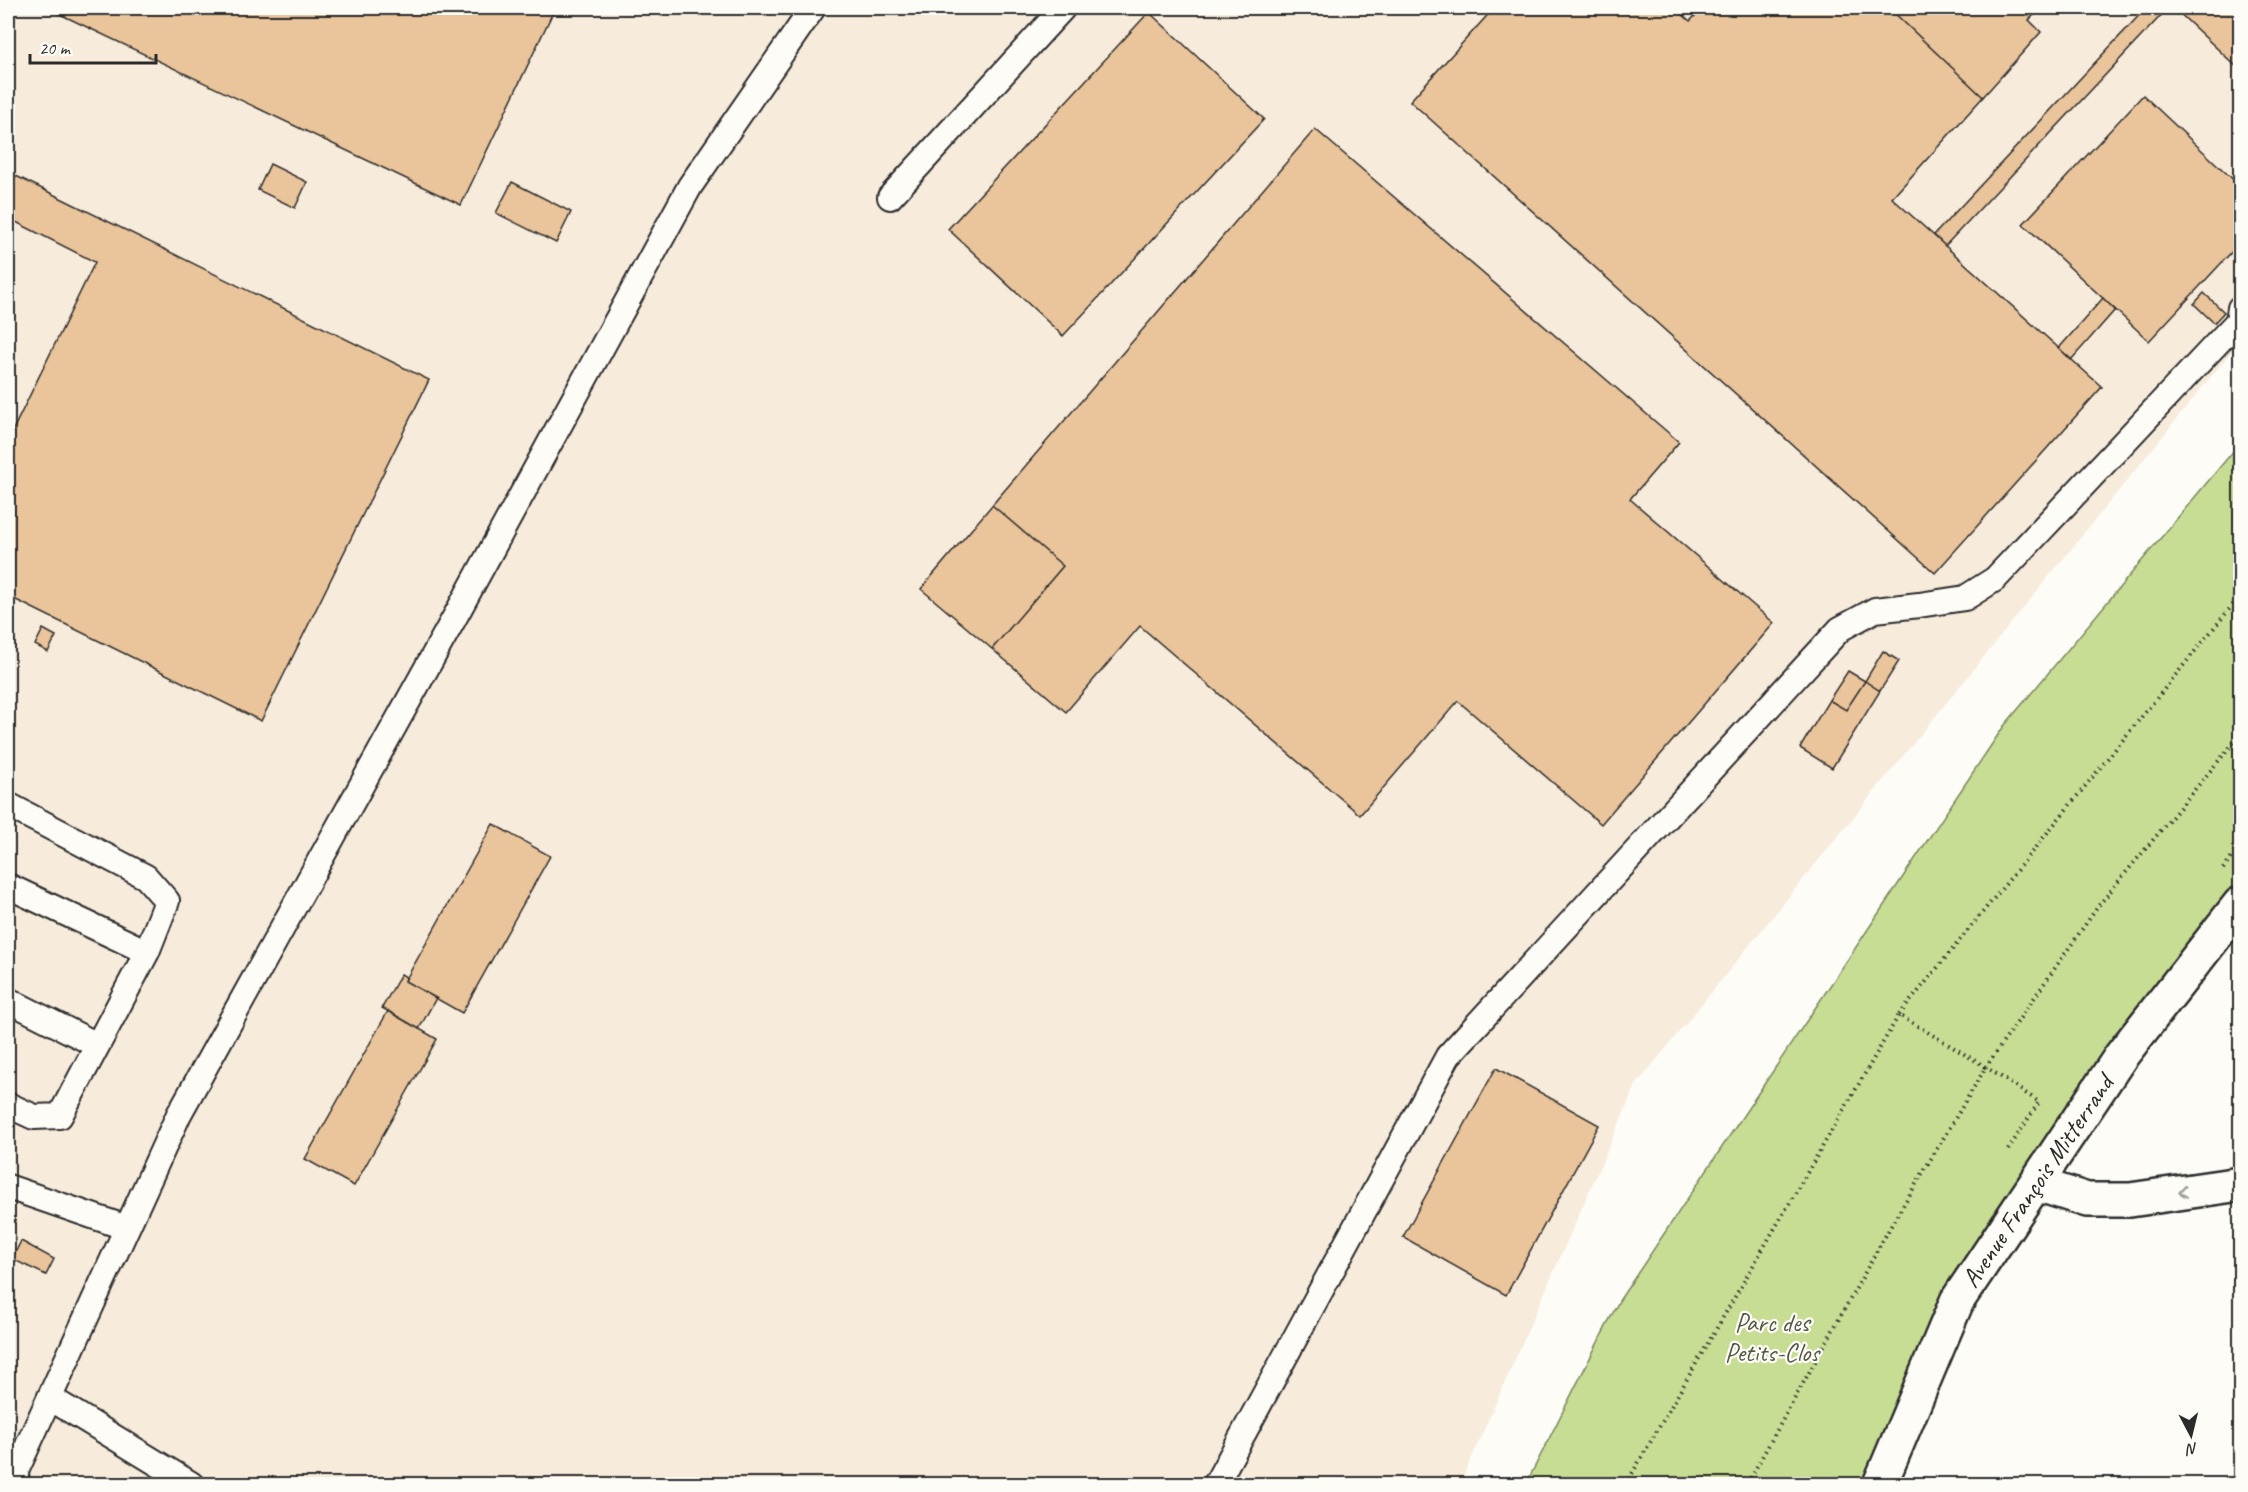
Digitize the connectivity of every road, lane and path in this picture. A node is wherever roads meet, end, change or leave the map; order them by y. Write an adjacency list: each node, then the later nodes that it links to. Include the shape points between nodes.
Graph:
1 (813, 8): 19 (lane, via 690,186 179,1114)
2 (1063, 8): 3 (lane)
3 (890, 197)
4 (2241, 308): 23 (lane, via 2238,321 1995,579 1965,598 1875,610 1840,628 1448,1056)
5 (2241, 596): 12 (path)
6 (2241, 735): 14 (path, via 2099,905)
7 (8, 805): 10 (lane, via 146,878 167,901)
8 (8, 886): 10 (lane)
9 (2241, 904): 16 (street, Avenue François Mitterrand, via 2121,1056)
10 (147, 952): 13 (lane)
11 (8, 1000): 13 (lane)
12 (1899, 1015): 14 (path); 24 (path)
13 (97, 1046): 15 (lane, via 60,1116 34,1117)
14 (1986, 1067): 25 (path, via 1892,1224)
15 (8, 1105)
16 (2037, 1184): 17 (street, one-way to 16, via 2130,1200 2087,1200); 26 (street, Avenue François Mitterrand, via 1957,1301)
17 (2241, 1184)
18 (8, 1187): 19 (lane)
19 (127, 1228): 20 (lane)
20 (50, 1398): 21 (lane); 22 (lane)
21 (11, 1482)
22 (191, 1485)
23 (1216, 1485)
24 (1626, 1485)
25 (1747, 1485)
26 (1880, 1485)

